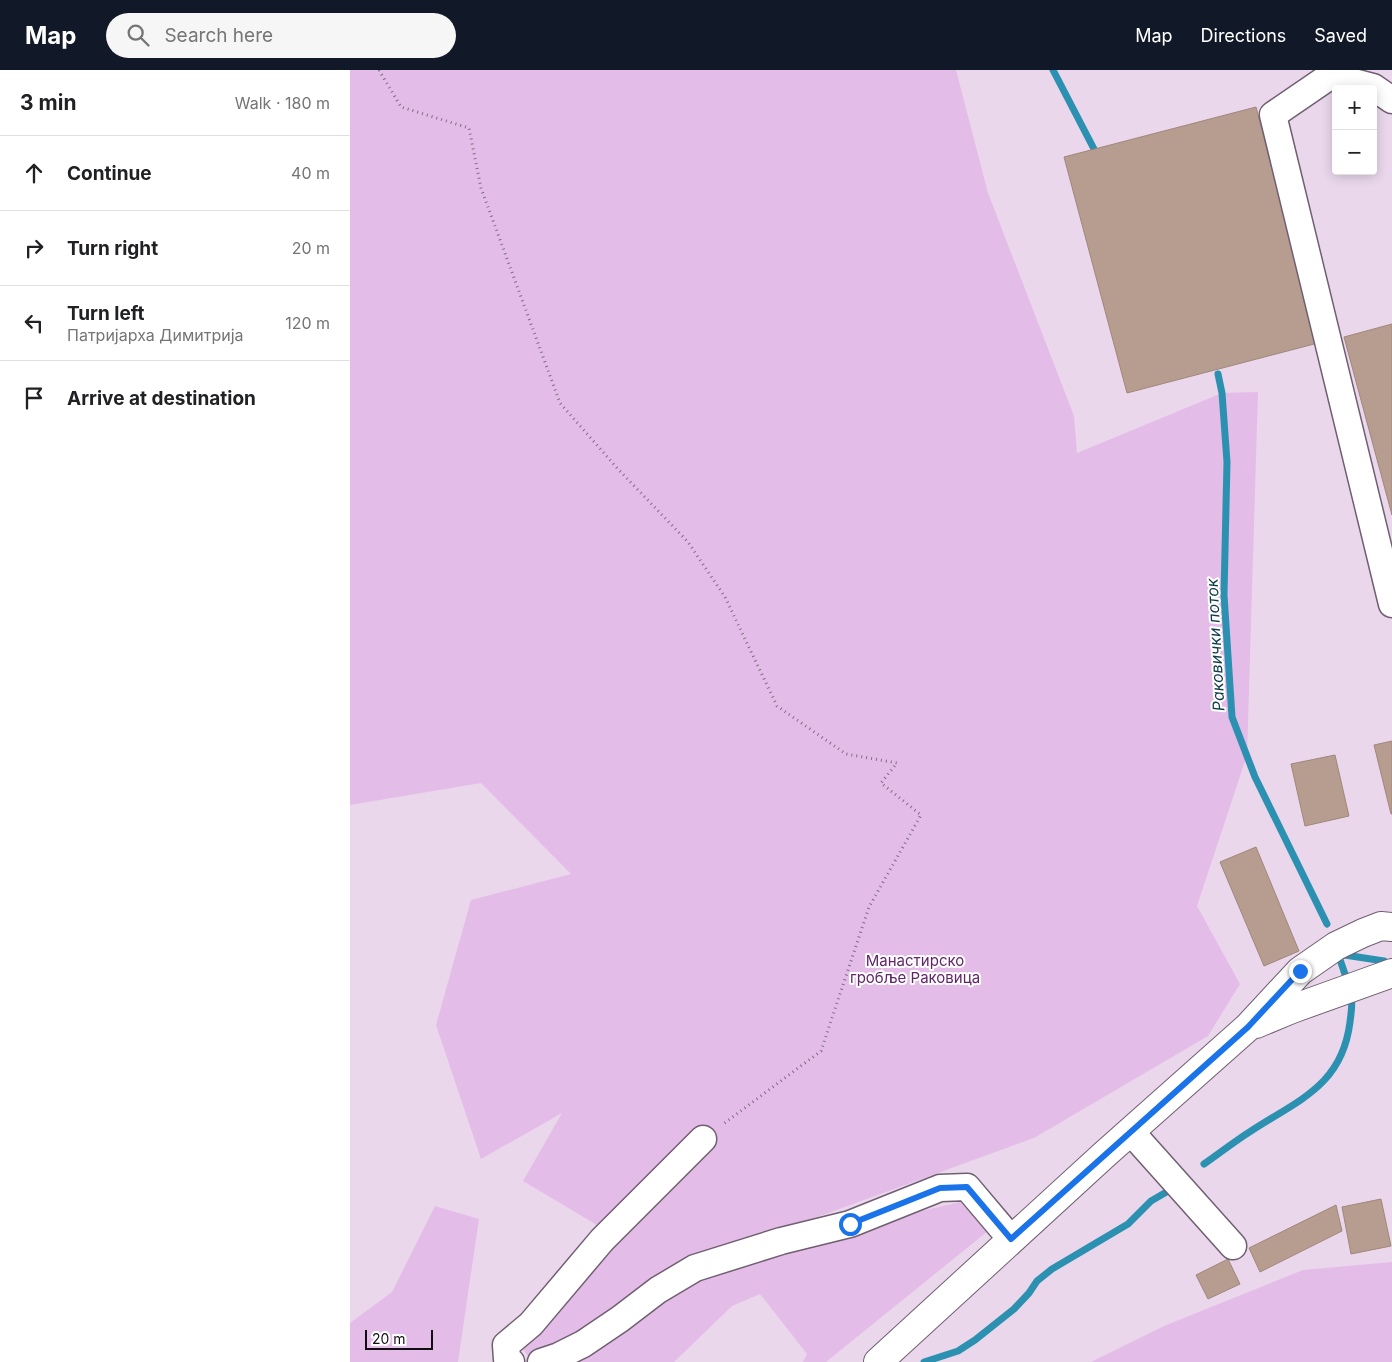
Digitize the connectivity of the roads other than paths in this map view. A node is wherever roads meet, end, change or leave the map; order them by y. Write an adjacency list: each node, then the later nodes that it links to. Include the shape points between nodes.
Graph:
1 (1330, 73): 2 (lane, via 1372,87); 3 (lane, via 1272,115)
2 (1392, 100)
3 (1392, 604)
4 (1392, 927): 6 (main road, via 1382,926 1362,933 1300,971)
5 (1392, 973): 6 (main road)
6 (1248, 1027): 7 (main road)
7 (1132, 1132): 9 (main road); 10 (lane)
8 (703, 1138): 11 (lane, via 602,1240 531,1324 506,1345 507,1359)
9 (1011, 1239): 12 (lane, via 967,1187 940,1188 850,1224 695,1268 658,1290 583,1344); 13 (main road)
10 (1234, 1246)
11 (511, 1362)
12 (541, 1362)
13 (878, 1362)

